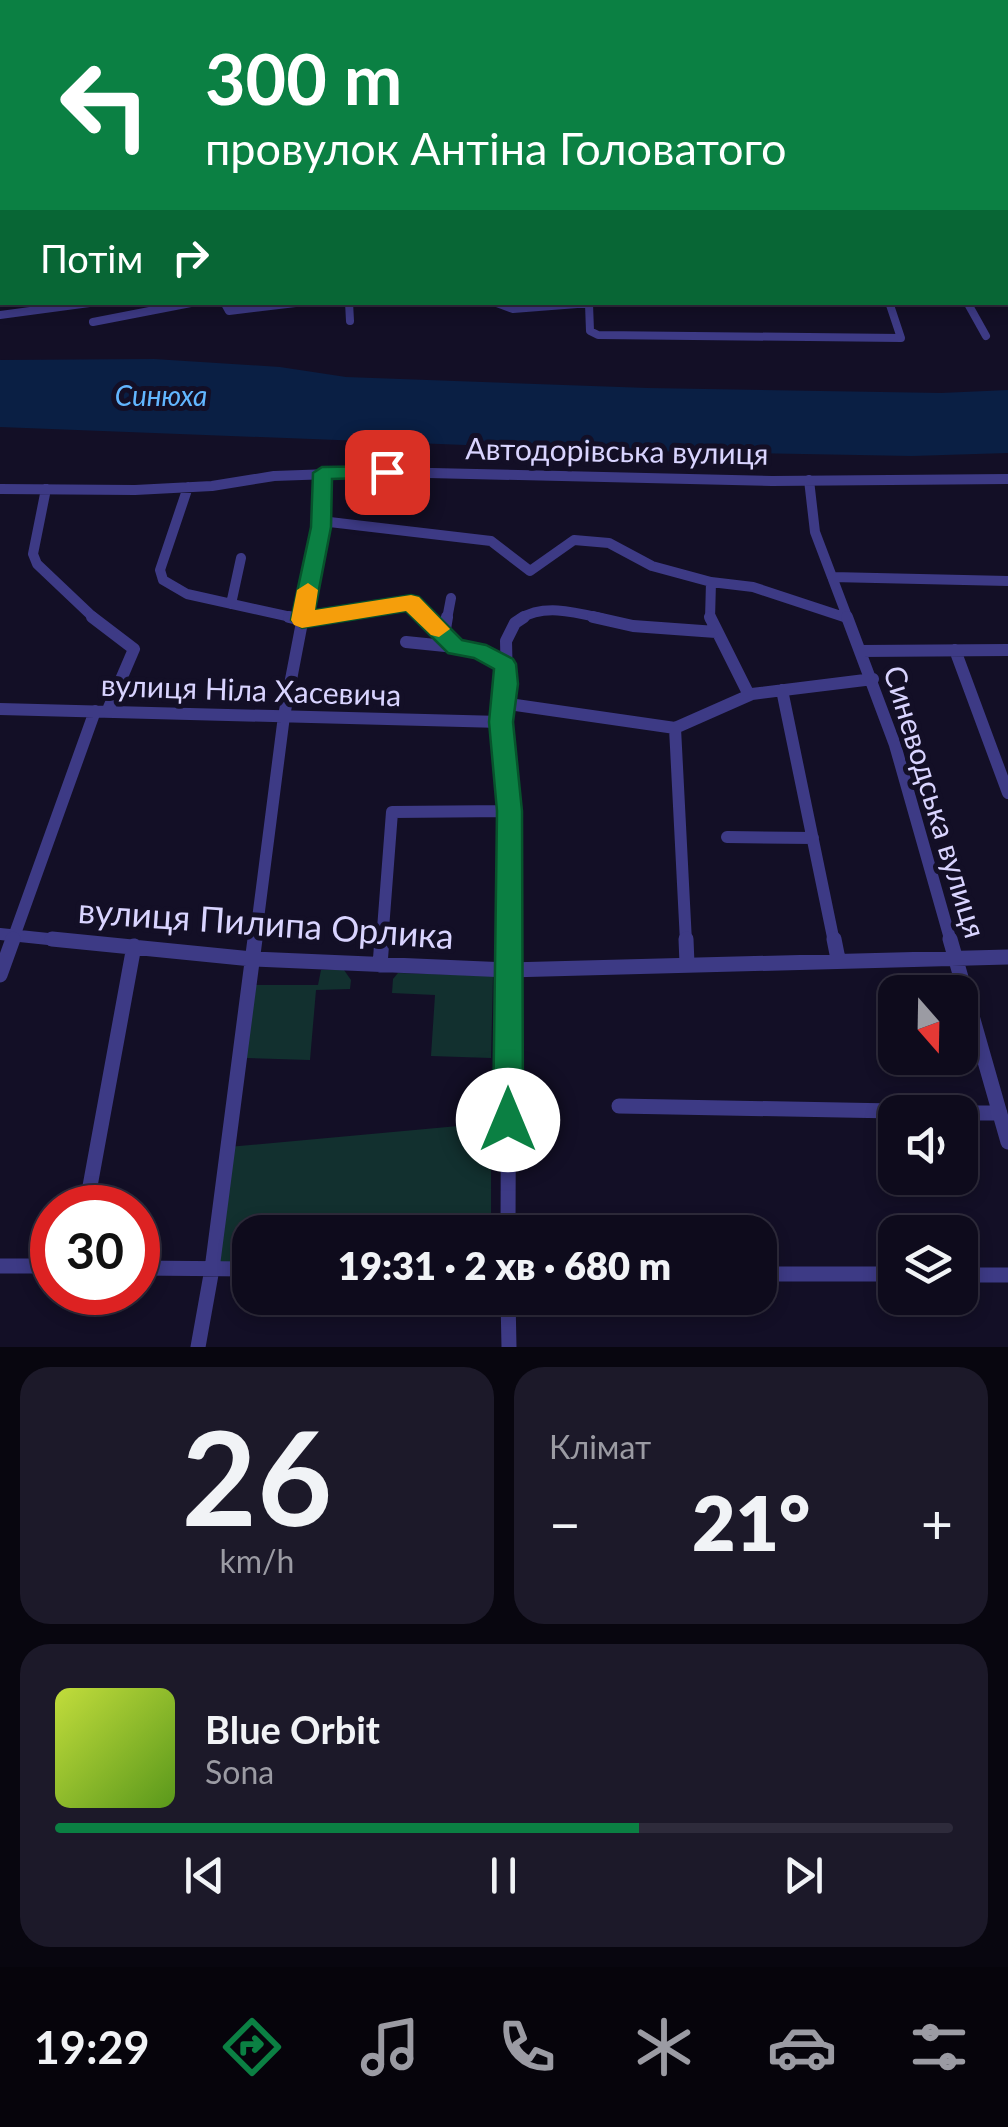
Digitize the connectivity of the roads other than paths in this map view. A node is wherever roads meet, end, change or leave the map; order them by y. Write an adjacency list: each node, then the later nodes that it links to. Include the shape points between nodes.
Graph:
1 (75, 305): 12 (street)
2 (171, 305): 15 (street)
3 (177, 305): 13 (street)
4 (226, 305): 5 (street, via 229,312)
5 (282, 305)
6 (349, 305): 14 (street)
7 (502, 305): 8 (street)
8 (574, 305)
9 (589, 305): 10 (street, via 590,330 598,335 901,338)
10 (890, 305)
11 (968, 305): 16 (street)
12 (0, 315)
13 (185, 318)
14 (350, 321)
15 (94, 322)
16 (986, 336)
17 (322, 473): 19 (street, Автодорівська вулиця); 20 (street, Автодорівська вулиця); 23 (street)
18 (1008, 479): 19 (street, Автодорівська вулиця)
19 (808, 480): 25 (street, Синеводська вулиця, via 815,532)
20 (188, 487): 22 (street, Автодорівська вулиця); 29 (street, via 160,570 187,594)
21 (0, 489): 22 (street, Автодорівська вулиця)
22 (46, 490): 45 (street, via 33,554 37,564 134,649)
23 (321, 522): 27 (street, via 491,542 530,571 574,540 609,543 652,566); 31 (street)
24 (240, 558): 29 (street)
25 (832, 577): 26 (street); 30 (street, Синеводська вулиця)
26 (1008, 581)
27 (712, 582): 30 (street, via 753,587); 32 (street, via 710,622)
28 (451, 598): 33 (street)
29 (231, 604): 31 (street)
30 (847, 618): 38 (street, Синеводська вулиця)
31 (302, 620): 33 (street, via 411,602); 46 (street)
32 (716, 632): 39 (street, via 633,626 567,611 530,613 506,641); 42 (street)
33 (444, 636): 35 (street)
34 (406, 642): 35 (street)
35 (456, 647): 39 (street)
36 (956, 650): 37 (street); 38 (street); 49 (street)
37 (1008, 650)
38 (860, 651): 40 (street, Синеводська вулиця)
39 (505, 664): 43 (street)
40 (873, 679): 41 (street); 55 (street, Синеводська вулиця)
41 (782, 690): 42 (street); 52 (street)
42 (748, 695): 48 (street)
43 (502, 703): 47 (street); 48 (street)
44 (0, 709): 45 (street, вулиця Ніла Хасевича)
45 (101, 712): 46 (street, вулиця Ніла Хасевича); 53 (street)
46 (284, 716): 47 (street, вулиця Ніла Хасевича); 57 (street)
47 (501, 722): 50 (street)
48 (675, 728): 59 (street)
49 (1008, 793)
50 (509, 811): 60 (street, via 392,812); 61 (street)
51 (727, 837): 52 (street)
52 (813, 838): 58 (street)
53 (7, 934): 54 (street, вулиця Пилипа Орлика); 62 (street)
54 (134, 946): 57 (street, вулиця Пилипа Орлика); 68 (street)
55 (956, 957): 56 (street, вулиця Пилипа Орлика); 58 (street, вулиця Пилипа Орлика); 66 (street, Синеводська вулиця)
56 (1008, 957)
57 (252, 959): 60 (street, вулиця Пилипа Орлика); 73 (street)
58 (838, 959): 59 (street, вулиця Пилипа Орлика)
59 (688, 964): 61 (street, вулиця Пилипа Орлика)
60 (380, 965): 61 (street, вулиця Пилипа Орлика)
61 (508, 970): 69 (street)
62 (0, 975)
63 (619, 1106): 64 (street)
64 (878, 1111)
65 (978, 1113): 66 (street)
66 (1000, 1114): 67 (street, Синеводська вулиця)
67 (1008, 1142)
68 (90, 1185)
69 (508, 1215)
70 (0, 1266): 71 (street)
71 (30, 1266)
72 (160, 1268): 73 (street)
73 (212, 1268): 74 (street); 80 (street)
74 (232, 1269)
75 (777, 1274): 76 (street)
76 (878, 1274)
77 (978, 1275): 78 (street)
78 (1008, 1275)
79 (508, 1315): 81 (street)
80 (198, 1347)
81 (509, 1347)

